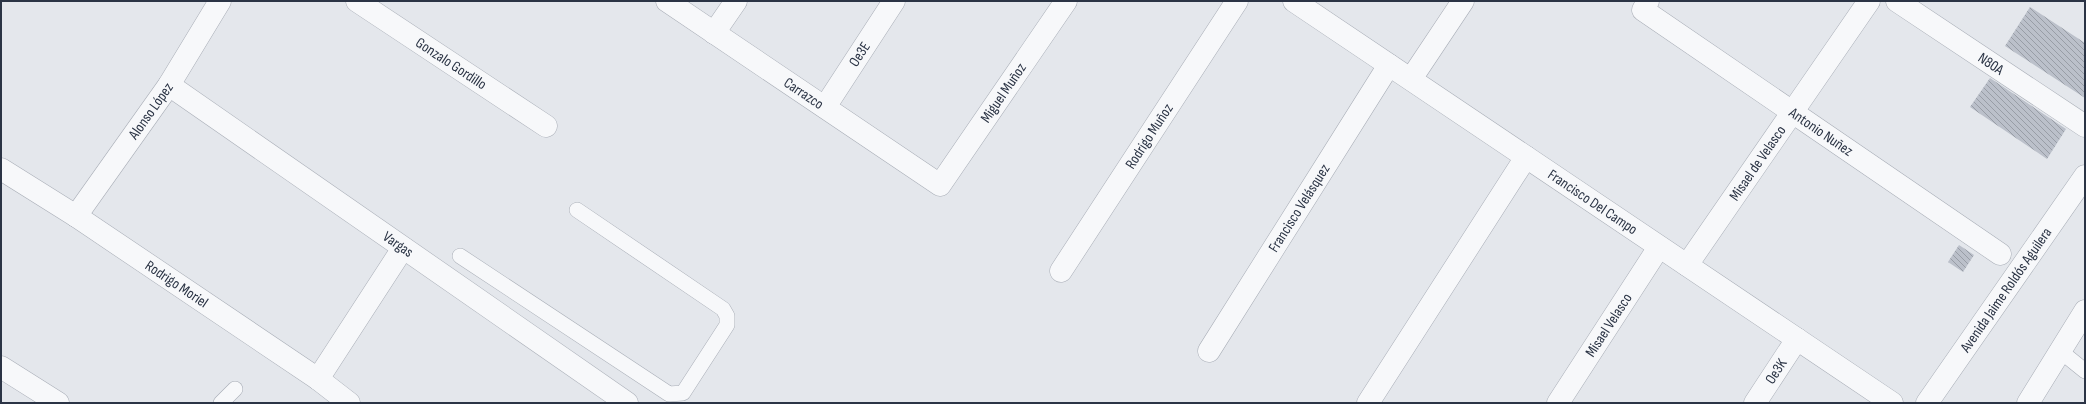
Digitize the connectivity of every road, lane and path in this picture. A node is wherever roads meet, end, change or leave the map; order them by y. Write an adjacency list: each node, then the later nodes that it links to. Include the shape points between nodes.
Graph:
1 (220, 1): 16 (street, Alonso López)
2 (356, 1): 19 (street, Gonzalo Gordillo)
3 (667, 1): 13 (street, Carrazco)
4 (736, 1): 13 (street)
5 (894, 1): 17 (street, Oe3E)
6 (1066, 1): 24 (street, Miguel Muñoz)
7 (1238, 1): 32 (street, Rodrigo Muñoz)
8 (1294, 1): 14 (street, Francisco Del Campo)
9 (1463, 1): 15 (street)
10 (1869, 1): 18 (street, Misael de Velasco)
11 (1897, 1): 20 (street, N80A)
12 (1645, 5): 18 (street, Antonio Nuñez)
13 (714, 33): 17 (street, Carrazco)
14 (1389, 65): 15 (street, Francisco Del Campo); 36 (street, Francisco Velásquez)
15 (1411, 79): 21 (street, Francisco Del Campo)
16 (169, 85): 26 (street, Alonso López); 28 (street, Vargas)
17 (825, 107): 24 (street, Carrazco)
18 (1792, 112): 29 (street, Antonio Nuñez); 31 (street, Misael de Velasco)
19 (546, 126)
20 (2085, 126)
21 (1526, 157): 27 (street, Francisco Del Campo); 45 (street)
22 (1, 169): 26 (street, Rodrigo Moriel)
23 (2085, 176): 49 (street, Avenida Jaime Roldós Aguilera)
24 (940, 185)
25 (577, 210): 30 (lane, via 723,309 727,316 726,325 683,394 669,394)
26 (76, 216): 39 (street, Rodrigo Moriel)
27 (1660, 247): 31 (street, Francisco Del Campo); 46 (street, Misael Velasco)
28 (403, 248): 39 (street); 44 (street, Vargas)
29 (2000, 254)
30 (460, 256)
31 (1687, 265): 34 (street, Francisco Del Campo)
32 (1061, 271)
33 (2085, 311): 35 (street)
34 (1797, 339): 47 (street, Oe3K); 48 (street, Francisco Del Campo)
35 (2059, 350): 38 (lane); 50 (street)
36 (1209, 351)
37 (1, 367): 41 (street)
38 (2085, 370)
39 (318, 379): 43 (street, Rodrigo Moriel)
40 (235, 389): 42 (lane)
41 (58, 403)
42 (221, 403)
43 (350, 403)
44 (627, 403)
45 (1368, 403)
46 (1558, 403)
47 (1755, 403)
48 (1892, 403)
49 (1927, 403)
50 (2028, 403)

